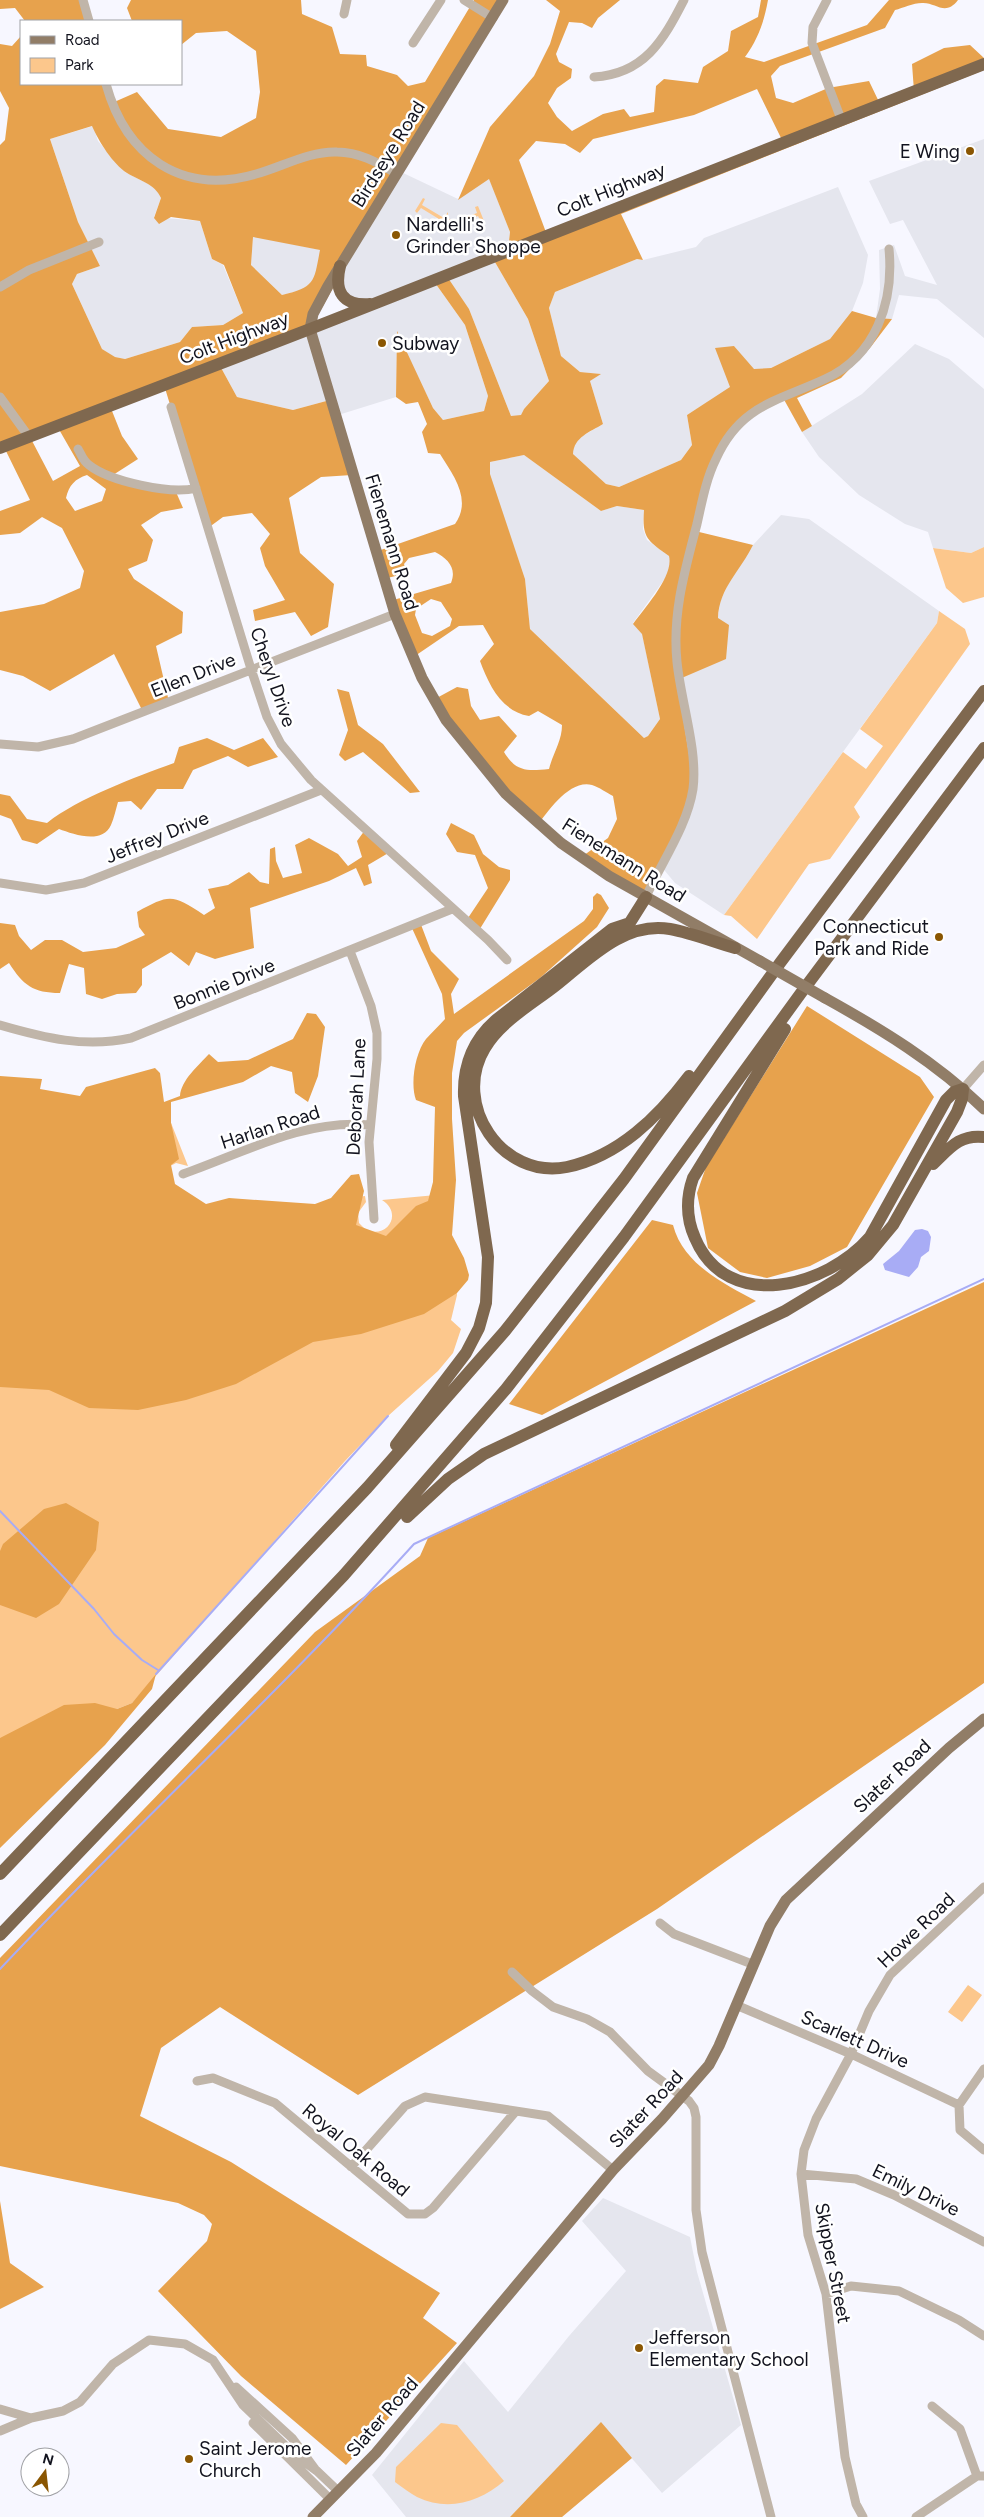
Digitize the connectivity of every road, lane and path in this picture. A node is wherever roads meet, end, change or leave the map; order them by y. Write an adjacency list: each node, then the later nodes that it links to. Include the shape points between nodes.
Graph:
1 (83, 0): 10 (street)
2 (347, 0): 8 (street)
3 (440, 0): 11 (street)
4 (464, 0): 9 (street)
5 (504, 0): 9 (main road, Birdseye Road)
6 (684, 0): 13 (street, via 651,54 613,74)
7 (826, 0): 15 (street, via 813,27 812,44)
8 (344, 14)
9 (493, 18): 16 (main road, Birdseye Road)
10 (89, 20)
11 (413, 43)
12 (984, 64): 15 (highway, Colt Highway)
13 (594, 77)
14 (106, 85): 16 (street, via 117,116 133,142 157,162 188,176 240,178 336,152 370,159)
15 (840, 119): 21 (highway, Colt Highway)
16 (397, 174): 19 (main road, Birdseye Road)
17 (99, 242): 20 (street, via 29,270)
18 (888, 249): 36 (street, via 888,299 880,322 863,350 837,373 771,400 752,412 729,437 711,469 682,583 676,620 677,663 693,762 693,789 685,815)
19 (340, 266): 21 (highway, via 338,285 343,297 355,303); 22 (main road, Birdseye Road, via 316,306)
20 (0, 287)
21 (375, 303): 22 (highway, Colt Highway)
22 (310, 329): 25 (highway, Colt Highway); 29 (main road, Fienemann Road)
23 (0, 397): 25 (street)
24 (171, 407): 28 (street, Cheryl Drive)
25 (30, 436): 26 (highway, Colt Highway)
26 (0, 448)
27 (78, 449): 28 (street, via 87,464 112,476 164,490)
28 (196, 488): 30 (street, Cheryl Drive)
29 (395, 614): 30 (street, Ellen Drive); 36 (main road, Fienemann Road, via 433,700 497,784 562,844)
30 (251, 669): 32 (street, Ellen Drive, via 73,739 38,747); 34 (street, Cheryl Drive, via 280,744)
31 (984, 691): 45 (highway)
32 (0, 744)
33 (984, 748): 42 (highway)
34 (321, 790): 35 (street, Jeffrey Drive, via 84,883 46,890); 37 (street, Cheryl Drive)
35 (0, 883)
36 (646, 896): 38 (highway); 40 (main road, Fienemann Road)
37 (452, 909): 41 (street, Bonnie Drive); 43 (street, Cheryl Drive)
38 (627, 924): 39 (highway); 54 (highway, via 612,929 496,1020 484,1031 473,1049 465,1074 464,1096 488,1257 485,1309 476,1336 462,1360)
39 (619, 938): 40 (highway, via 640,930 664,929); 45 (highway, via 507,1024 486,1047 477,1067 474,1096 483,1125 496,1144 518,1160 543,1168 566,1167 593,1158 641,1129 702,1061)
40 (736, 948): 47 (main road, Fienemann Road, bridge, via 904,1045)
41 (350, 951): 44 (street, Bonnie Drive, via 148,1032 114,1042 60,1041); 49 (street, Deborah Lane, via 371,1006 376,1033 377,1059)
42 (829, 956): 47 (highway, via 693,1178 688,1202 689,1220 699,1247 713,1264 744,1282 774,1285 810,1279 850,1256 864,1244 880,1221 946,1100); 55 (highway, via 558,1325)
43 (507, 960)
44 (0, 1025)
45 (723, 1043): 54 (highway, via 554,1271 462,1382)
46 (984, 1065): 47 (street)
47 (963, 1089): 48 (main road, Fienemann Road); 51 (highway, via 961,1103)
48 (984, 1108)
49 (370, 1125): 52 (street, Harlan Road, via 332,1124 302,1130); 53 (street, Deborah Lane, via 369,1166)
50 (984, 1136): 51 (highway, via 970,1136 956,1142)
51 (924, 1172): 55 (highway, via 898,1218 879,1242 862,1260 825,1288 785,1311 484,1454 448,1479)
52 (183, 1174)
53 (374, 1219)
54 (367, 1488): 57 (highway)
55 (377, 1540): 60 (highway)
56 (984, 1719): 61 (main road, Slater Road, via 948,1748 786,1900)
57 (0, 1874)
58 (984, 1887): 64 (street, Howe Road, via 890,1976 869,2011)
59 (660, 1923): 61 (street, via 674,1934)
60 (0, 1935)
61 (752, 1964): 63 (main road, Slater Road)
62 (512, 1972): 67 (street, via 553,2007 587,2019 610,2032 648,2071)
63 (736, 2005): 64 (street, Scarlett Drive); 67 (main road, Slater Road, via 709,2065)
64 (852, 2054): 68 (street, Scarlett Drive); 73 (street, Skipper Street, via 816,2119 804,2150)
65 (984, 2069): 68 (street)
66 (197, 2081): 71 (street, Royal Oak Road, via 213,2078 275,2103)
67 (683, 2096): 72 (main road, Slater Road); 85 (street, via 696,2112 696,2210 702,2252)
68 (959, 2105): 70 (street, via 960,2130)
69 (516, 2111): 71 (street, via 425,2097 405,2106); 71 (street, Royal Oak Road, via 433,2208 424,2214 408,2214); 72 (street, via 548,2116)
70 (984, 2150)
71 (350, 2167)
72 (613, 2170): 83 (main road, Slater Road, via 376,2453)
73 (801, 2174): 74 (street, Emily Drive, via 856,2179); 75 (street, Skipper Street, via 808,2235)
74 (984, 2242)
75 (826, 2294): 76 (street, via 851,2286 900,2291); 86 (street, Skipper Street, via 846,2457 856,2504)
76 (984, 2336)
77 (230, 2382): 80 (street, via 213,2360 185,2344 149,2340 113,2364 80,2402 63,2411); 83 (street, via 244,2405 316,2471); 83 (street, via 244,2414)
78 (932, 2406): 82 (street, via 960,2429)
79 (0, 2410): 80 (street)
80 (30, 2418): 81 (street)
81 (0, 2431)
82 (980, 2476): 87 (street)
83 (334, 2495): 84 (main road, Slater Road)
84 (313, 2517)
85 (771, 2517)
86 (864, 2517)
87 (916, 2517)

